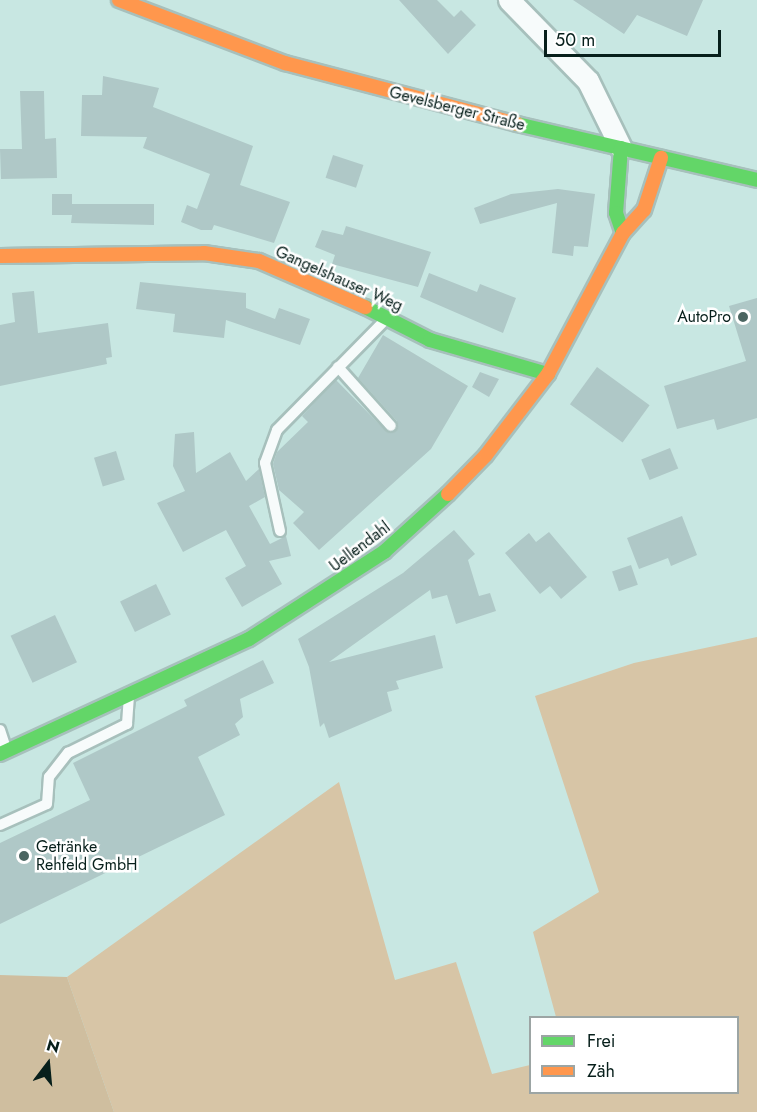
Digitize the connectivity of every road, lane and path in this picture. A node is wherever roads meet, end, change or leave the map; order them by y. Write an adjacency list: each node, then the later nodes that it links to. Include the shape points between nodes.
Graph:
1 (119, 0): 3 (main road, Gevelsberger Straße, via 285,63)
2 (509, 0): 3 (street, via 588,81)
3 (621, 148): 4 (main road, Gevelsberger Straße); 6 (main road, via 616,213)
4 (661, 158): 5 (main road, Gevelsberger Straße); 6 (main road, Uellendahl, via 644,210)
5 (757, 180)
6 (623, 232): 10 (main road, Uellendahl)
7 (0, 256): 8 (main road, Gangelshauser Weg, via 230,255 302,277)
8 (387, 318): 9 (lane); 10 (main road, Gangelshauser Weg, via 455,349)
9 (338, 367): 11 (lane); 12 (lane, via 297,407 269,447 266,480)
10 (548, 374): 13 (main road, Uellendahl, via 486,455 384,552 249,639)
11 (391, 426)
12 (280, 531)
13 (129, 698): 15 (main road, Uellendahl); 16 (lane, via 128,724 68,753 49,777 47,804)
14 (0, 730): 15 (lane)
15 (4, 752)
16 (0, 825)

